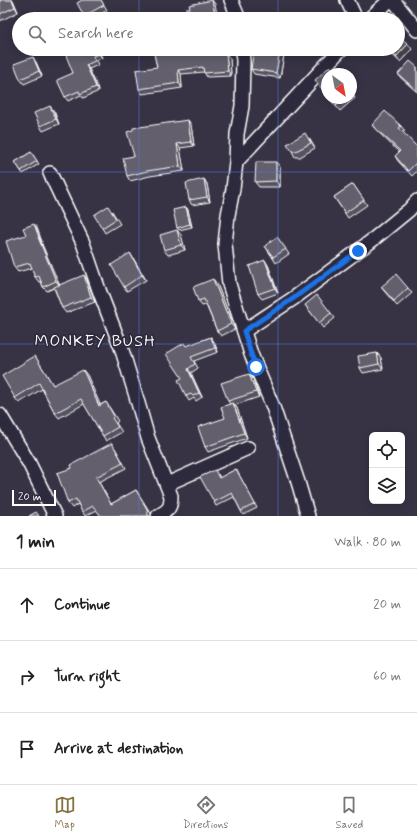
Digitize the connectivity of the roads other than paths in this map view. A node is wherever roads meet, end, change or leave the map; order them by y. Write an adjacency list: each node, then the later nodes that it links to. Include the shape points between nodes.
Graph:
1 (231, 0): 4 (street)
2 (348, 0): 5 (street)
3 (392, 0): 6 (street); 7 (street)
4 (235, 12)
5 (353, 12)
6 (377, 12)
7 (402, 12)
8 (405, 16): 9 (street)
9 (417, 30)
10 (243, 56): 12 (street, via 242,106)
11 (334, 56): 12 (street)
12 (236, 162): 15 (street, via 225,244 229,284)
13 (50, 173): 18 (street, via 83,244 121,347 148,438)
14 (417, 201): 15 (street, via 410,210 370,242)
15 (244, 331): 21 (street, via 273,407)
16 (0, 415): 19 (street, via 29,463)
17 (248, 448): 18 (street)
18 (167, 484): 20 (street, via 171,505)
19 (55, 516)
20 (158, 516)
21 (308, 516)

